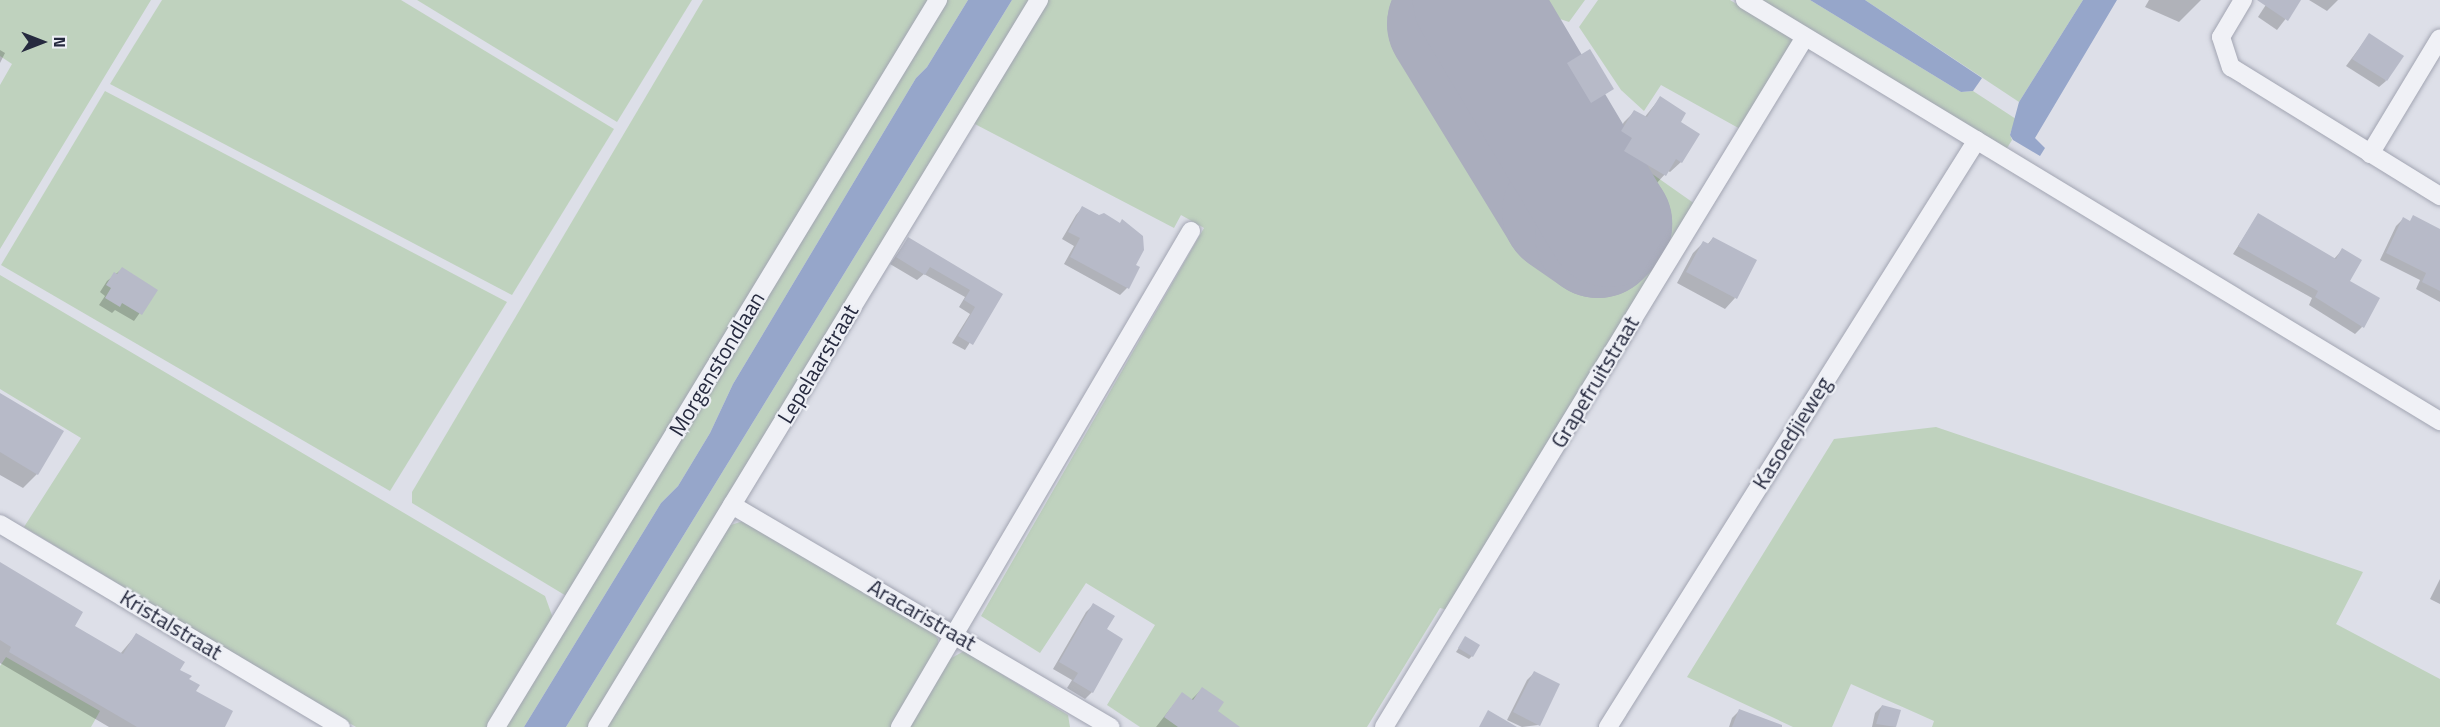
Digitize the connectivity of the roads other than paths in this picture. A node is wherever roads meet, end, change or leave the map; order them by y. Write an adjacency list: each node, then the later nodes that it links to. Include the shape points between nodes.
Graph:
1 (938, 0): 16 (street, Morgenstondlaan)
2 (1039, 0): 12 (street, Lepelaarstraat)
3 (1745, 0): 5 (street)
4 (2243, 0): 8 (street, via 2221,37 2231,67)
5 (1806, 37): 7 (street); 20 (street, Grapefruitstraat)
6 (2440, 38): 8 (street)
7 (1977, 140): 11 (street); 21 (street, Kasoedjieweg)
8 (2370, 154): 9 (street)
9 (2440, 196)
10 (1191, 231): 14 (street)
11 (2440, 421)
12 (732, 505): 14 (street, Aracaristraat); 17 (street, Lepelaarstraat)
13 (0, 524): 15 (street, Kristalstraat)
14 (955, 634): 18 (street); 19 (street, Aracaristraat)
15 (341, 727)
16 (496, 727)
17 (597, 727)
18 (900, 727)
19 (1112, 727)
20 (1384, 727)
21 (1608, 727)

